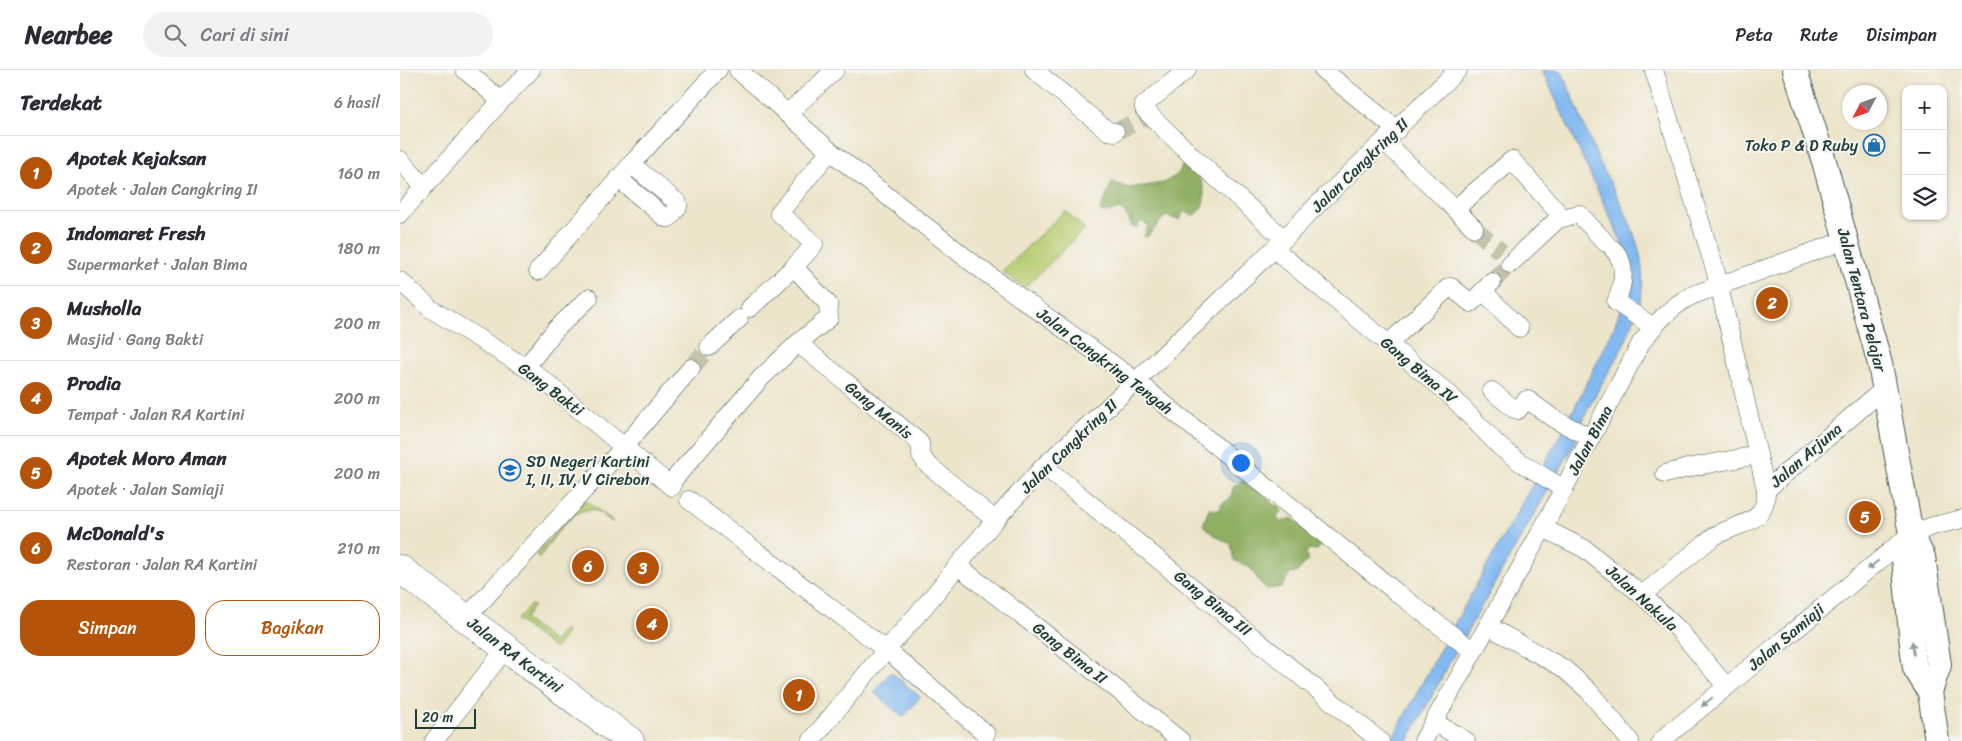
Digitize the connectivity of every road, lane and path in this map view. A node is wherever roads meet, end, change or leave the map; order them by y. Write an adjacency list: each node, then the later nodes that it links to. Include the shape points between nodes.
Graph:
1 (465, 70): 12 (street)
2 (531, 70): 12 (street)
3 (718, 70): 18 (street)
4 (738, 70): 13 (street, Jalan Cangkring Tengah)
5 (835, 70): 13 (street)
6 (1034, 70): 14 (street, via 1108,131)
7 (1187, 70): 26 (street, Gang Bima IV, via 1144,105 1146,115)
8 (1323, 70): 15 (street)
9 (1458, 70): 15 (street, Jalan Cangkring II)
10 (1654, 70): 31 (street)
11 (1795, 70): 25 (main road, Jalan Tentara Pelajar)
12 (501, 101): 20 (street)
13 (787, 114): 16 (street, Jalan Cangkring Tengah)
14 (1115, 132)
15 (1391, 136): 21 (street); 26 (street, Jalan Cangkring II)
16 (830, 151): 28 (street, via 779,213 814,244); 40 (street, Jalan Cangkring Tengah, via 975,265)
17 (400, 160): 20 (street)
18 (631, 164): 19 (street); 19 (street, via 678,203 669,218)
19 (618, 178): 29 (street)
20 (424, 187): 22 (street)
21 (1456, 209): 23 (street, via 1512,160); 24 (street)
22 (400, 214)
23 (1562, 217): 27 (street); 33 (street, via 1579,214 1617,254 1624,279 1616,302)
24 (1474, 228)
25 (1846, 240): 31 (street, Jalan Bima); 41 (main road, Jalan Tentara Pelajar)
26 (1279, 244): 36 (street, Gang Bima IV); 40 (street, Jalan Cangkring II)
27 (1507, 260)
28 (794, 267): 35 (street, via 829,305 829,318); 37 (street)
29 (538, 271)
30 (400, 281): 38 (street, Gang Bakti, via 431,309 513,362)
31 (1719, 286): 33 (street, Jalan Bima, via 1681,301); 45 (street)
32 (589, 298): 38 (street, via 556,329)
33 (1653, 327): 43 (street, Jalan Bima)
34 (1519, 328): 36 (street, via 1488,287 1470,303 1450,287)
35 (798, 343): 44 (street, Gang Bakti, via 760,379 670,486); 52 (street, Gang Manis, via 920,443 926,463)
36 (1388, 344): 48 (street, Gang Bima IV, via 1450,395 1498,446)
37 (709, 347)
38 (526, 367): 44 (street, Gang Bakti)
39 (691, 368): 44 (street)
40 (1136, 381): 46 (street, Jalan Cangkring II); 61 (street, Jalan Cangkring Tengah)
41 (1885, 388): 49 (street, Jalan Arjuna); 54 (main road, Jalan Tentara Pelajar)
42 (1492, 391): 43 (street, via 1518,410 1528,400)
43 (1578, 432): 48 (street, Jalan Bima)
44 (624, 447): 58 (street)
45 (1758, 455): 47 (street); 49 (street)
46 (1044, 466): 52 (street, Jalan Cangkring II); 70 (street, Gang Bima III)
47 (1665, 474)
48 (1559, 487): 53 (street, Jalan Bima)
49 (1766, 490): 57 (street, Jalan Arjuna, via 1762,513 1713,537)
50 (689, 500): 62 (street)
51 (1962, 519): 54 (street)
52 (995, 520): 55 (street, Jalan Cangkring II)
53 (1543, 528): 57 (street, Jalan Nakula, via 1585,549); 59 (street, Jalan Bima)
54 (1910, 534): 63 (street, Jalan Samiaji, one-way to 63); 75 (main road, Jalan Tentara Pelajar, via 1904,558 1912,645 1915,668 1930,692)
55 (958, 566): 62 (street, Jalan Cangkring II); 69 (street, Gang Bima II)
56 (400, 569): 58 (main road, Jalan RA Kartini)
57 (1642, 595): 63 (street, Jalan Nakula, via 1678,629)
58 (466, 618): 60 (main road, Jalan RA Kartini)
59 (1488, 626): 61 (street, Jalan Bima); 73 (street, via 1563,668 1588,690)
60 (506, 648): 66 (street); 67 (main road, Jalan RA Kartini)
61 (1469, 648): 64 (street, Jalan Bima)
62 (886, 650): 65 (street); 68 (street, Jalan Cangkring II)
63 (1726, 686): 74 (street, Jalan Samiaji, one-way to 74)
64 (1434, 722): 71 (street, Jalan Bima); 72 (street)
65 (986, 734)
66 (434, 741)
67 (630, 741)
68 (811, 741)
69 (1181, 741)
70 (1380, 741)
71 (1423, 741)
72 (1466, 741)
73 (1630, 741)
74 (1661, 741)
75 (1937, 741)

